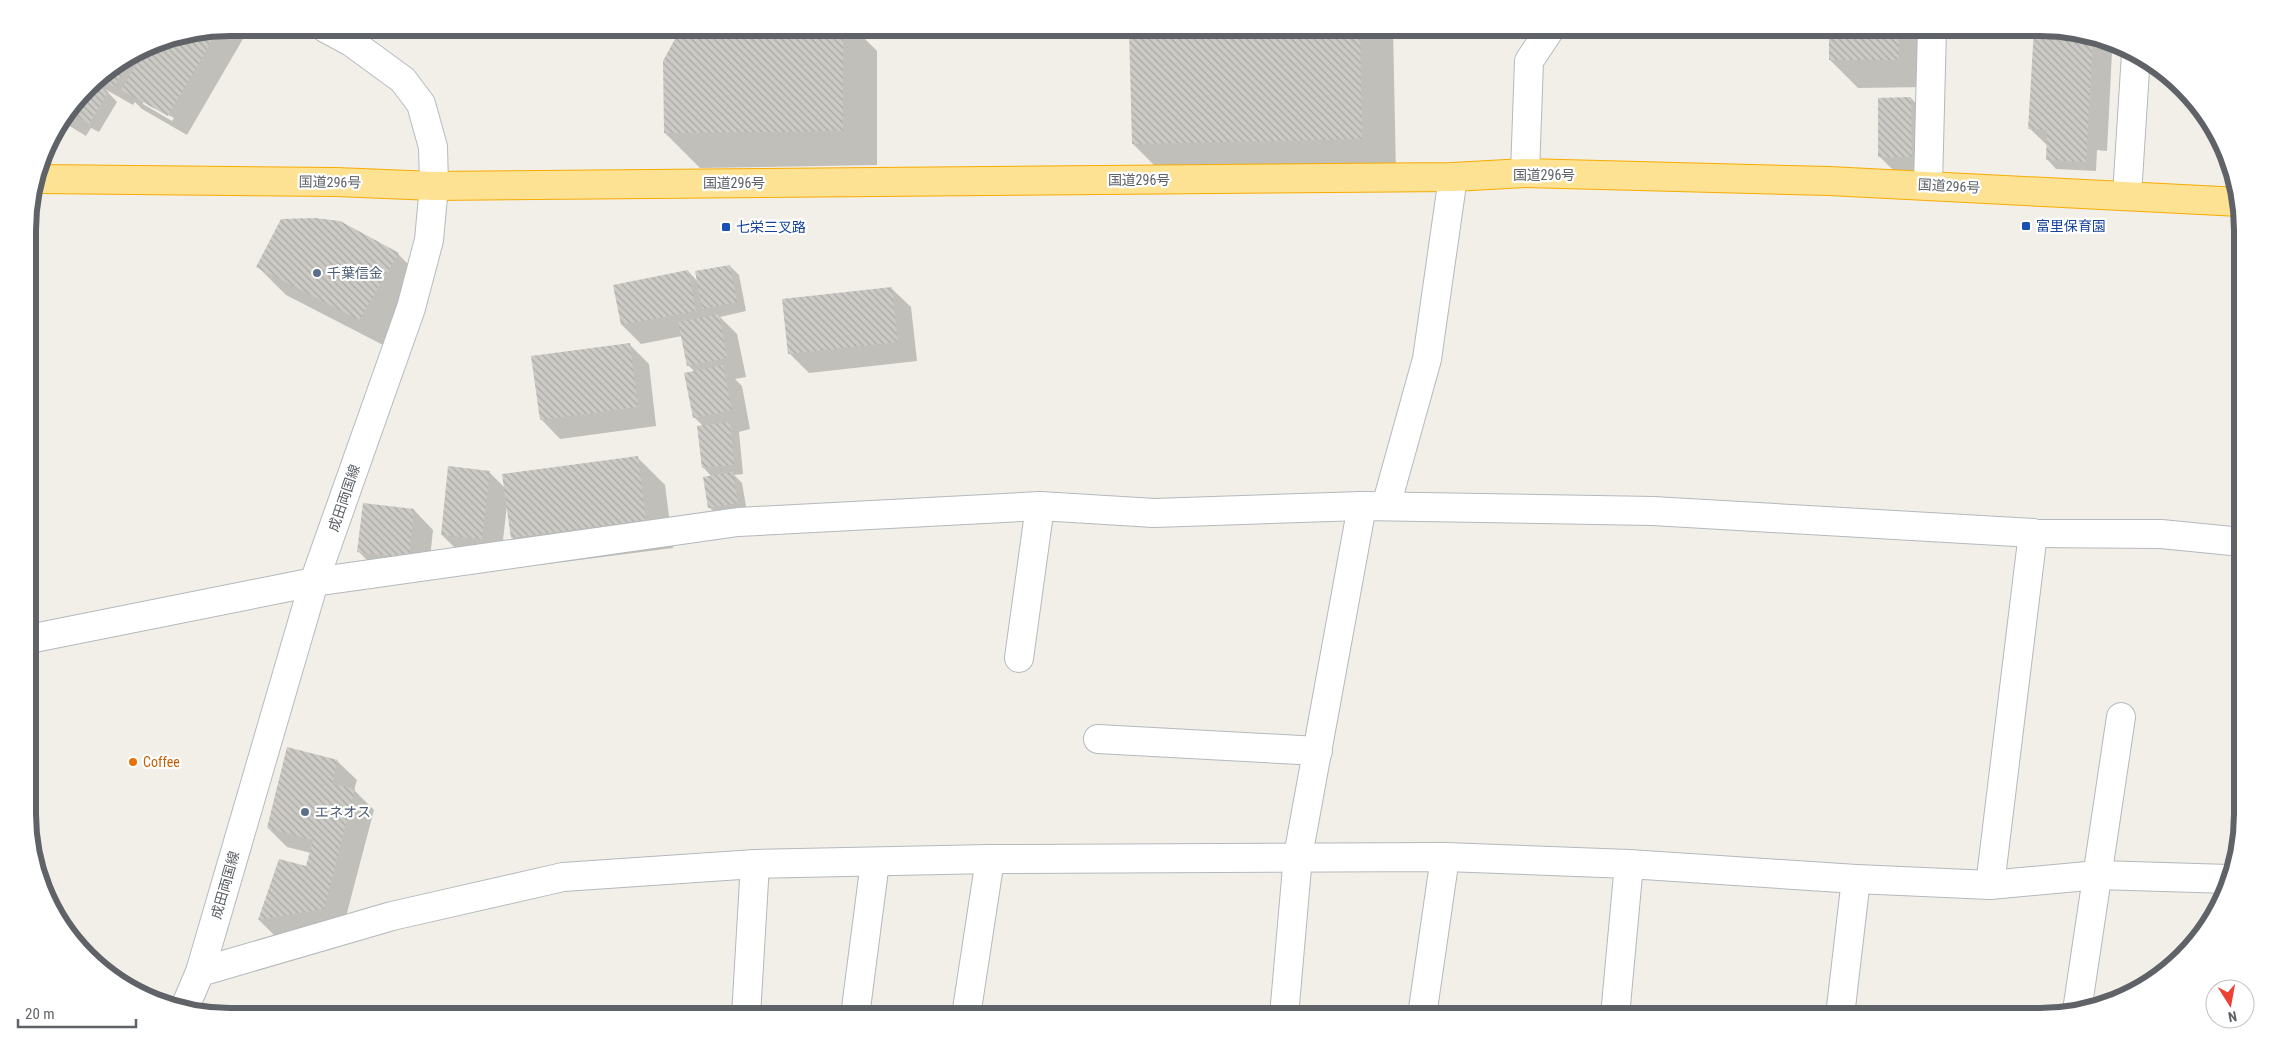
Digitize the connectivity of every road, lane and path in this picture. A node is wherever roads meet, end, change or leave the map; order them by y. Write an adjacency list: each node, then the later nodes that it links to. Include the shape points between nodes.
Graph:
1 (340, 36): 9 (street, 成田両国線, via 403,80 421,104 433,147)
2 (1546, 36): 5 (street, via 1529,61)
3 (1932, 36): 8 (street)
4 (2136, 61): 10 (street)
5 (1525, 174): 6 (highway, 国道296号); 8 (highway, 国道296号)
6 (1453, 177): 9 (highway, 国道296号); 13 (street, via 1427,359)
7 (43, 179): 9 (highway, 国道296号)
8 (1928, 185): 10 (highway, 国道296号)
9 (434, 186): 16 (street, 成田両国線, via 429,240 411,308)
10 (2127, 196): 11 (highway, 国道296号)
11 (2231, 202)
12 (1040, 506): 13 (street, via 1154,513); 16 (street, via 738,522); 18 (street)
13 (1374, 506): 14 (street, via 1653,511); 21 (street)
14 (2033, 533): 15 (street, via 2161,534); 31 (street)
15 (2234, 541)
16 (314, 582): 17 (street); 32 (street, 成田両国線)
17 (36, 638)
18 (1019, 658)
19 (2121, 717): 28 (street)
20 (1098, 739): 21 (street)
21 (1318, 750): 22 (street)
22 (1298, 856): 23 (street); 24 (street); 38 (street)
23 (1444, 857): 27 (street); 39 (street)
24 (990, 859): 25 (street); 37 (street)
25 (875, 862): 26 (street); 36 (street)
26 (755, 864): 32 (street, via 563,877 392,916); 35 (street)
27 (1629, 864): 29 (street); 40 (street)
28 (2098, 875): 30 (street); 31 (street); 34 (street)
29 (1856, 879): 31 (street); 41 (street)
30 (2222, 880)
31 (1990, 884)
32 (200, 972): 33 (street, 成田両国線)
33 (187, 1003)
34 (2078, 1004)
35 (746, 1008)
36 (856, 1008)
37 (967, 1008)
38 (1285, 1008)
39 (1423, 1008)
40 (1617, 1008)
41 (1841, 1008)

